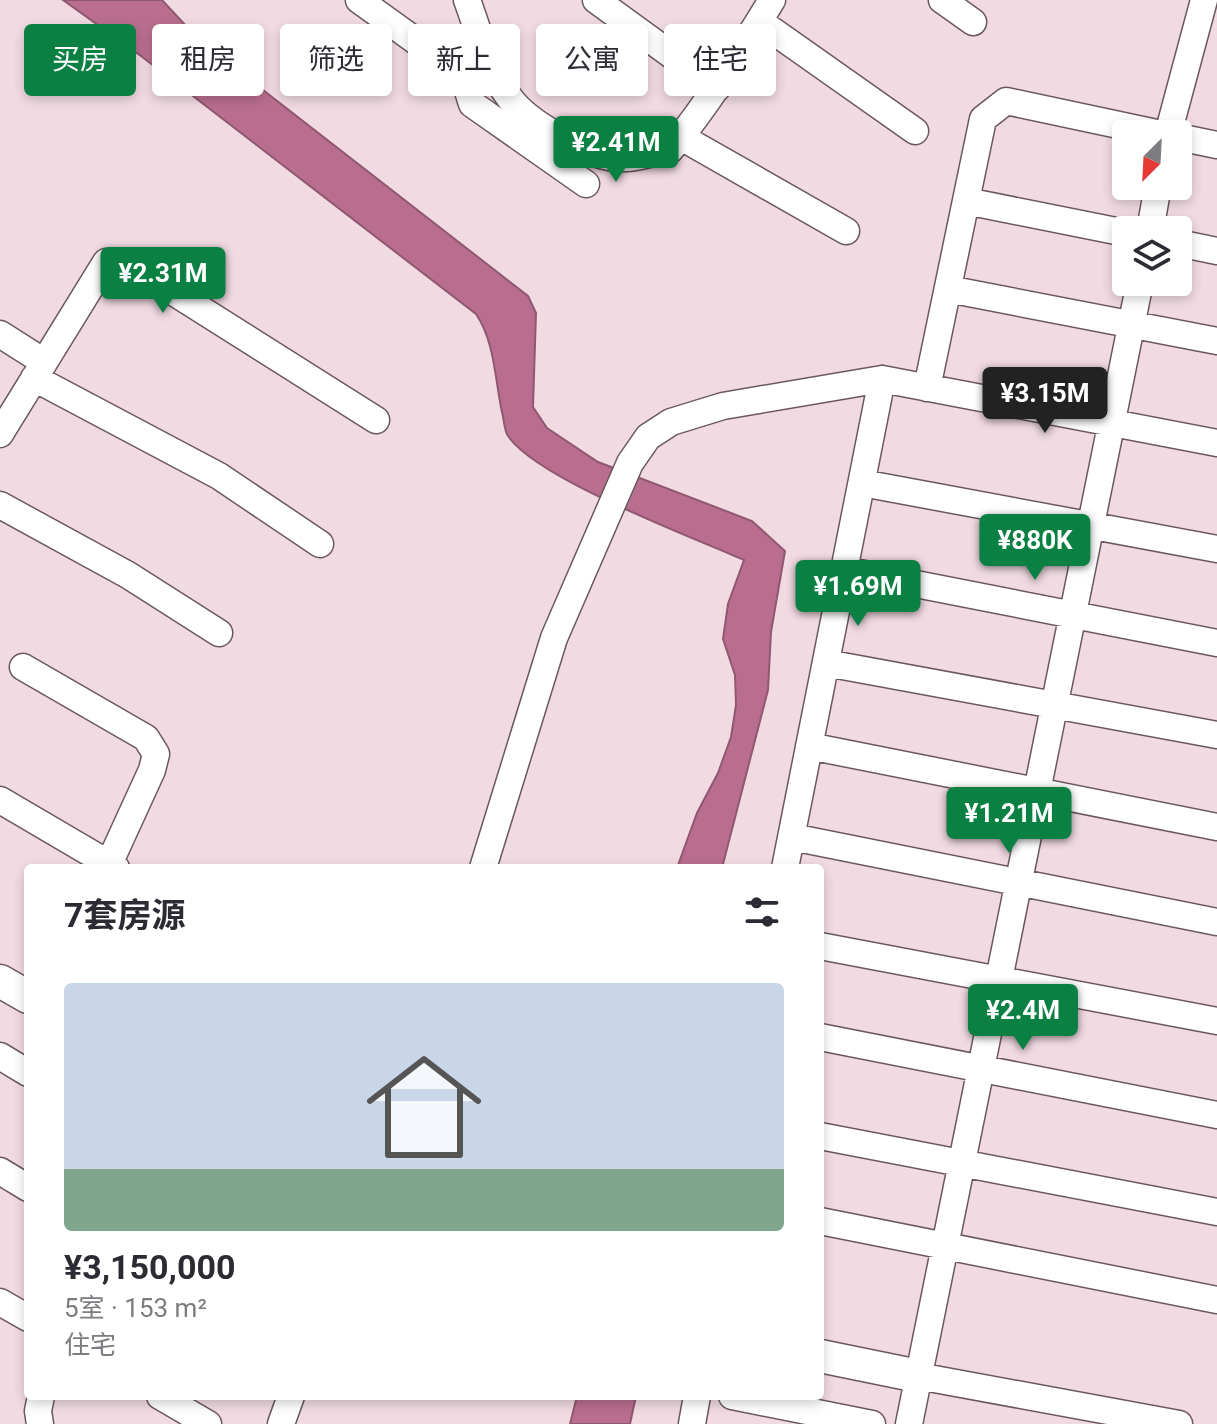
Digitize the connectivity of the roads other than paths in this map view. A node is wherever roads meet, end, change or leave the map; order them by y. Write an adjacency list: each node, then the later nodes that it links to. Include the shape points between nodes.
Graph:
1 (359, 0): 9 (street)
2 (467, 0): 8 (street)
3 (596, 0): 10 (street)
4 (942, 0): 7 (street)
5 (1204, 0): 14 (street)
6 (765, 11): 16 (street)
7 (973, 22)
8 (476, 24)
9 (408, 35)
10 (664, 49)
11 (470, 96): 20 (street, via 472,104)
12 (507, 96): 17 (street, via 546,130 584,150 617,159 670,150)
13 (711, 96): 17 (street)
14 (1172, 120)
15 (1112, 124): 21 (street, via 1006,101 983,119)
16 (915, 131)
17 (681, 137): 23 (street)
18 (1192, 140): 19 (street)
19 (1217, 145)
20 (586, 184)
21 (966, 201): 22 (street); 26 (street)
22 (1112, 230)
23 (846, 231)
24 (1192, 246): 25 (street)
25 (1217, 251)
26 (948, 289): 28 (street); 33 (street)
27 (1137, 296): 28 (street)
28 (1131, 325): 30 (street); 35 (street)
29 (0, 334): 31 (street)
30 (1217, 341)
31 (39, 370): 34 (street, via 106,262 137,269); 36 (street); 41 (street, via 219,476)
32 (882, 379): 33 (street); 38 (street); 58 (street, via 723,406 671,422 648,437 612,501 554,638)
33 (927, 388): 35 (street)
34 (376, 420)
35 (1113, 423): 37 (street); 40 (street)
36 (0, 434)
37 (1217, 443)
38 (862, 483): 40 (street); 43 (street)
39 (0, 505): 45 (street, via 128,575)
40 (1091, 526): 42 (street); 44 (street)
41 (320, 544)
42 (1217, 549)
43 (844, 570): 44 (street); 47 (street)
44 (1073, 615): 46 (street); 49 (street)
45 (219, 633)
46 (1217, 643)
47 (826, 663): 49 (street); 51 (street)
48 (23, 667): 57 (street, via 146,738 156,754)
49 (1055, 705): 50 (street); 52 (street)
50 (1217, 735)
51 (809, 746): 52 (street); 55 (street)
52 (1037, 792): 54 (street); 60 (street)
53 (0, 800): 56 (street)
54 (1217, 827)
55 (792, 837): 59 (street); 60 (street)
56 (110, 864)
57 (114, 864)
58 (484, 864)
59 (786, 864)
60 (1019, 882): 61 (street); 63 (street)
61 (1217, 922)
62 (824, 947): 63 (street)
63 (999, 980): 66 (street); 69 (street)
64 (0, 981): 65 (main road)
65 (24, 995)
66 (1217, 1021)
67 (824, 1038): 69 (street)
68 (0, 1056): 70 (street)
69 (981, 1069): 71 (street); 73 (street)
70 (24, 1071)
71 (1217, 1115)
72 (824, 1137): 73 (street)
73 (962, 1163): 76 (street); 78 (street)
74 (0, 1171): 75 (street)
75 (24, 1186)
76 (1217, 1212)
77 (824, 1222): 78 (street)
78 (945, 1246): 79 (street); 83 (street)
79 (1217, 1300)
80 (0, 1302): 81 (street)
81 (24, 1316)
82 (824, 1357): 83 (main road)
83 (918, 1376): 94 (street); 95 (street)
84 (40, 1400): 89 (street)
85 (167, 1400): 90 (street)
86 (290, 1400): 91 (street)
87 (696, 1400): 92 (street)
88 (752, 1400): 93 (street)
89 (40, 1424)
90 (208, 1424)
91 (281, 1424)
92 (692, 1424)
93 (872, 1424)
94 (909, 1424)
95 (1179, 1424)

